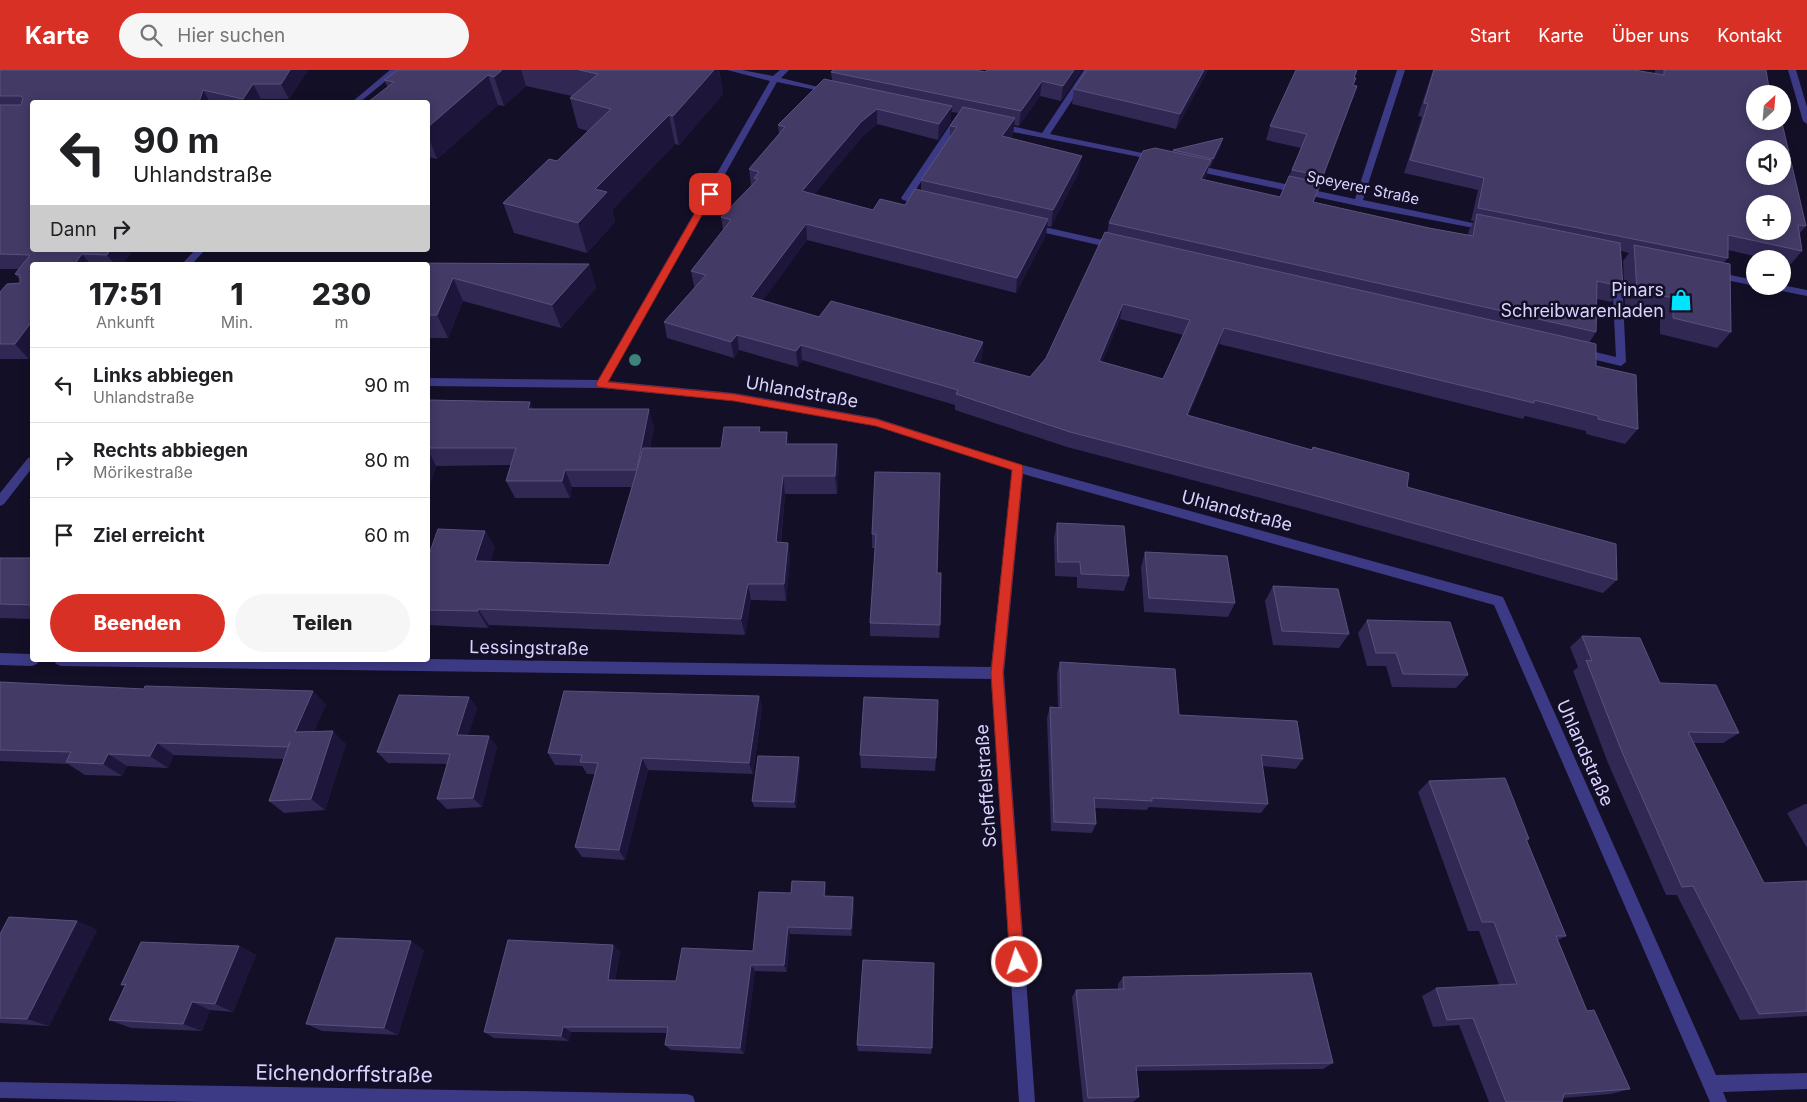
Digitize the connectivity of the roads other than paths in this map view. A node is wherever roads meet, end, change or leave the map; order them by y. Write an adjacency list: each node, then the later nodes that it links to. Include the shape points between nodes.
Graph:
1 (395, 70): 9 (street)
2 (731, 70): 7 (street)
3 (785, 70): 7 (street)
4 (1088, 70): 13 (street)
5 (1401, 70): 14 (street)
6 (1792, 70): 11 (street)
7 (776, 79): 8 (street); 28 (street)
8 (843, 94)
9 (358, 100)
10 (959, 118): 15 (street, via 906,198)
11 (1807, 121)
12 (988, 124): 13 (street, Speyerer Straße)
13 (1045, 135): 14 (street, Speyerer Straße)
14 (1358, 203): 17 (street, Speyerer Straße)
15 (935, 205)
16 (1022, 225): 18 (street)
17 (1501, 232)
18 (1128, 249)
19 (198, 252): 20 (street)
20 (189, 262)
21 (1616, 265): 26 (street, via 1621,362)
22 (1707, 273): 23 (street)
23 (1746, 281)
24 (1791, 290): 25 (street)
25 (1807, 294)
26 (1572, 351)
27 (430, 382): 28 (street, Uhlandstraße)
28 (601, 384): 30 (street, Uhlandstraße, via 734,397 876,422)
29 (30, 463): 31 (street)
30 (1018, 468): 35 (street, Scheffelstraße); 37 (street, Uhlandstraße, via 1499,601)
31 (0, 501)
32 (0, 659): 33 (street)
33 (30, 660)
34 (205, 662): 35 (street, Lessingstraße)
35 (997, 673): 40 (street, Scheffelstraße)
36 (1807, 1081): 37 (street)
37 (1710, 1084): 41 (street, Uhlandstraße)
38 (0, 1090): 39 (street, Eichendorffstraße)
39 (687, 1102)
40 (1027, 1102)
41 (1719, 1102)

